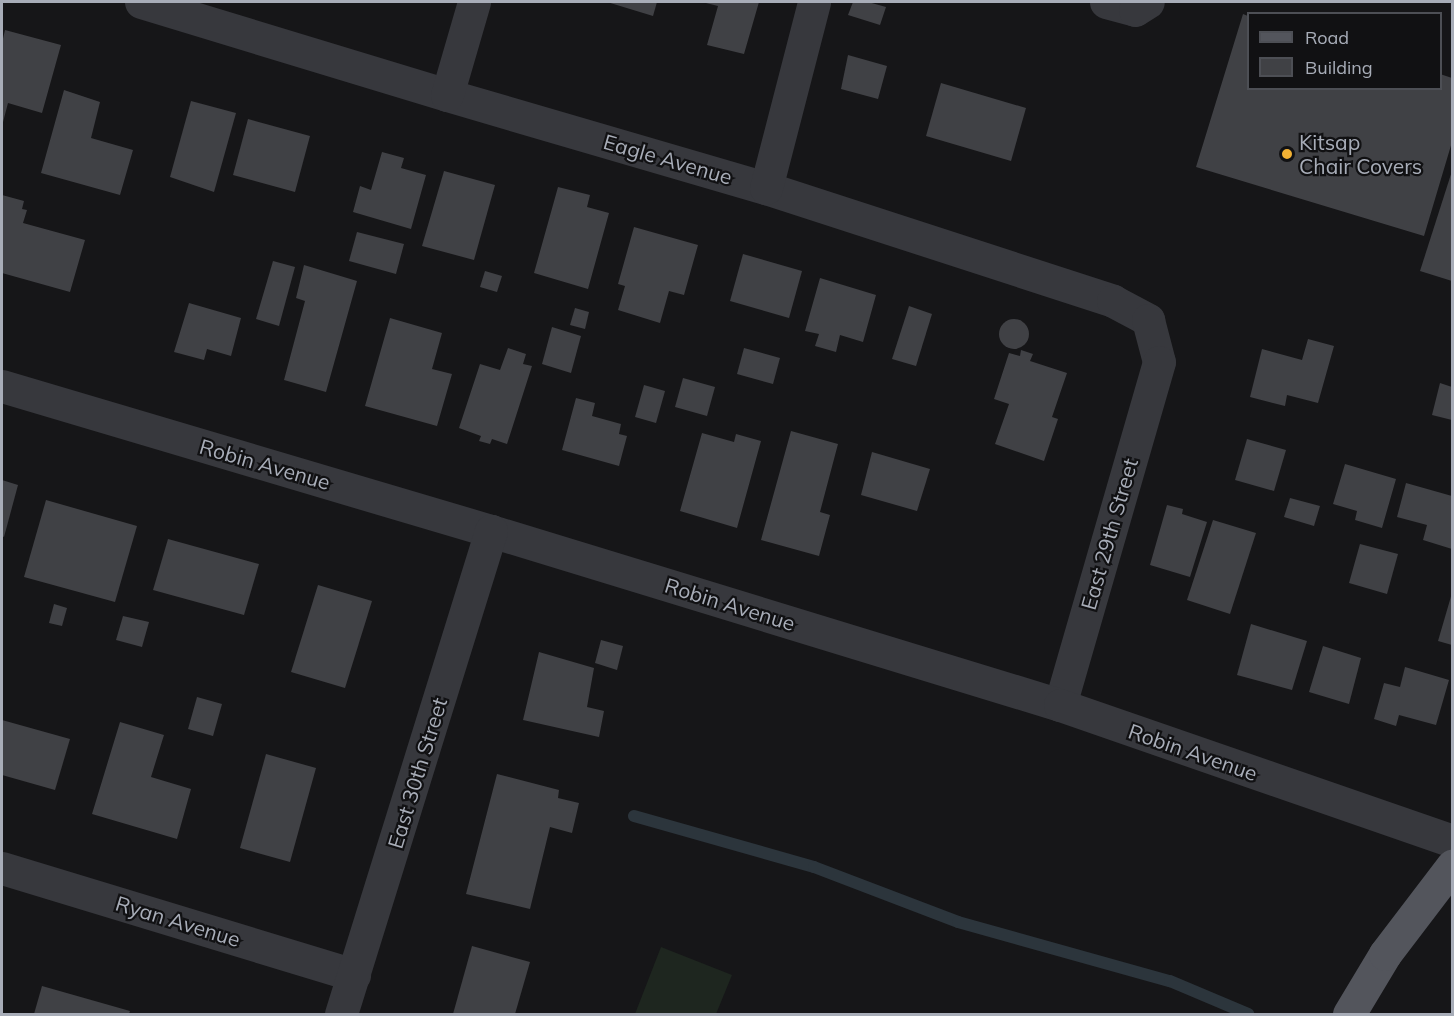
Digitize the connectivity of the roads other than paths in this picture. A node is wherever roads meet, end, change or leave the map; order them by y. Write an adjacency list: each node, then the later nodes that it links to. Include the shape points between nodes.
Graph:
1 (141, 2): 6 (street, Eagle Avenue)
2 (474, 2): 6 (street)
3 (814, 2): 7 (street)
4 (1106, 2): 5 (street, via 1135,10)
5 (1148, 2)
6 (447, 95): 7 (street, Eagle Avenue)
7 (766, 188): 8 (street, Eagle Avenue, via 1113,301 1148,320)
8 (1159, 362): 11 (street, East 29th Street)
9 (2, 386): 10 (street, Robin Avenue)
10 (491, 531): 11 (street, Robin Avenue); 15 (street, East 30th Street)
11 (1060, 705): 12 (street, Robin Avenue)
12 (1452, 841)
13 (1452, 866): 17 (main road, via 1385,954)
14 (2, 868): 15 (street, Ryan Avenue)
15 (354, 975): 16 (street, East 30th Street)
16 (341, 1014)
17 (1349, 1014)

